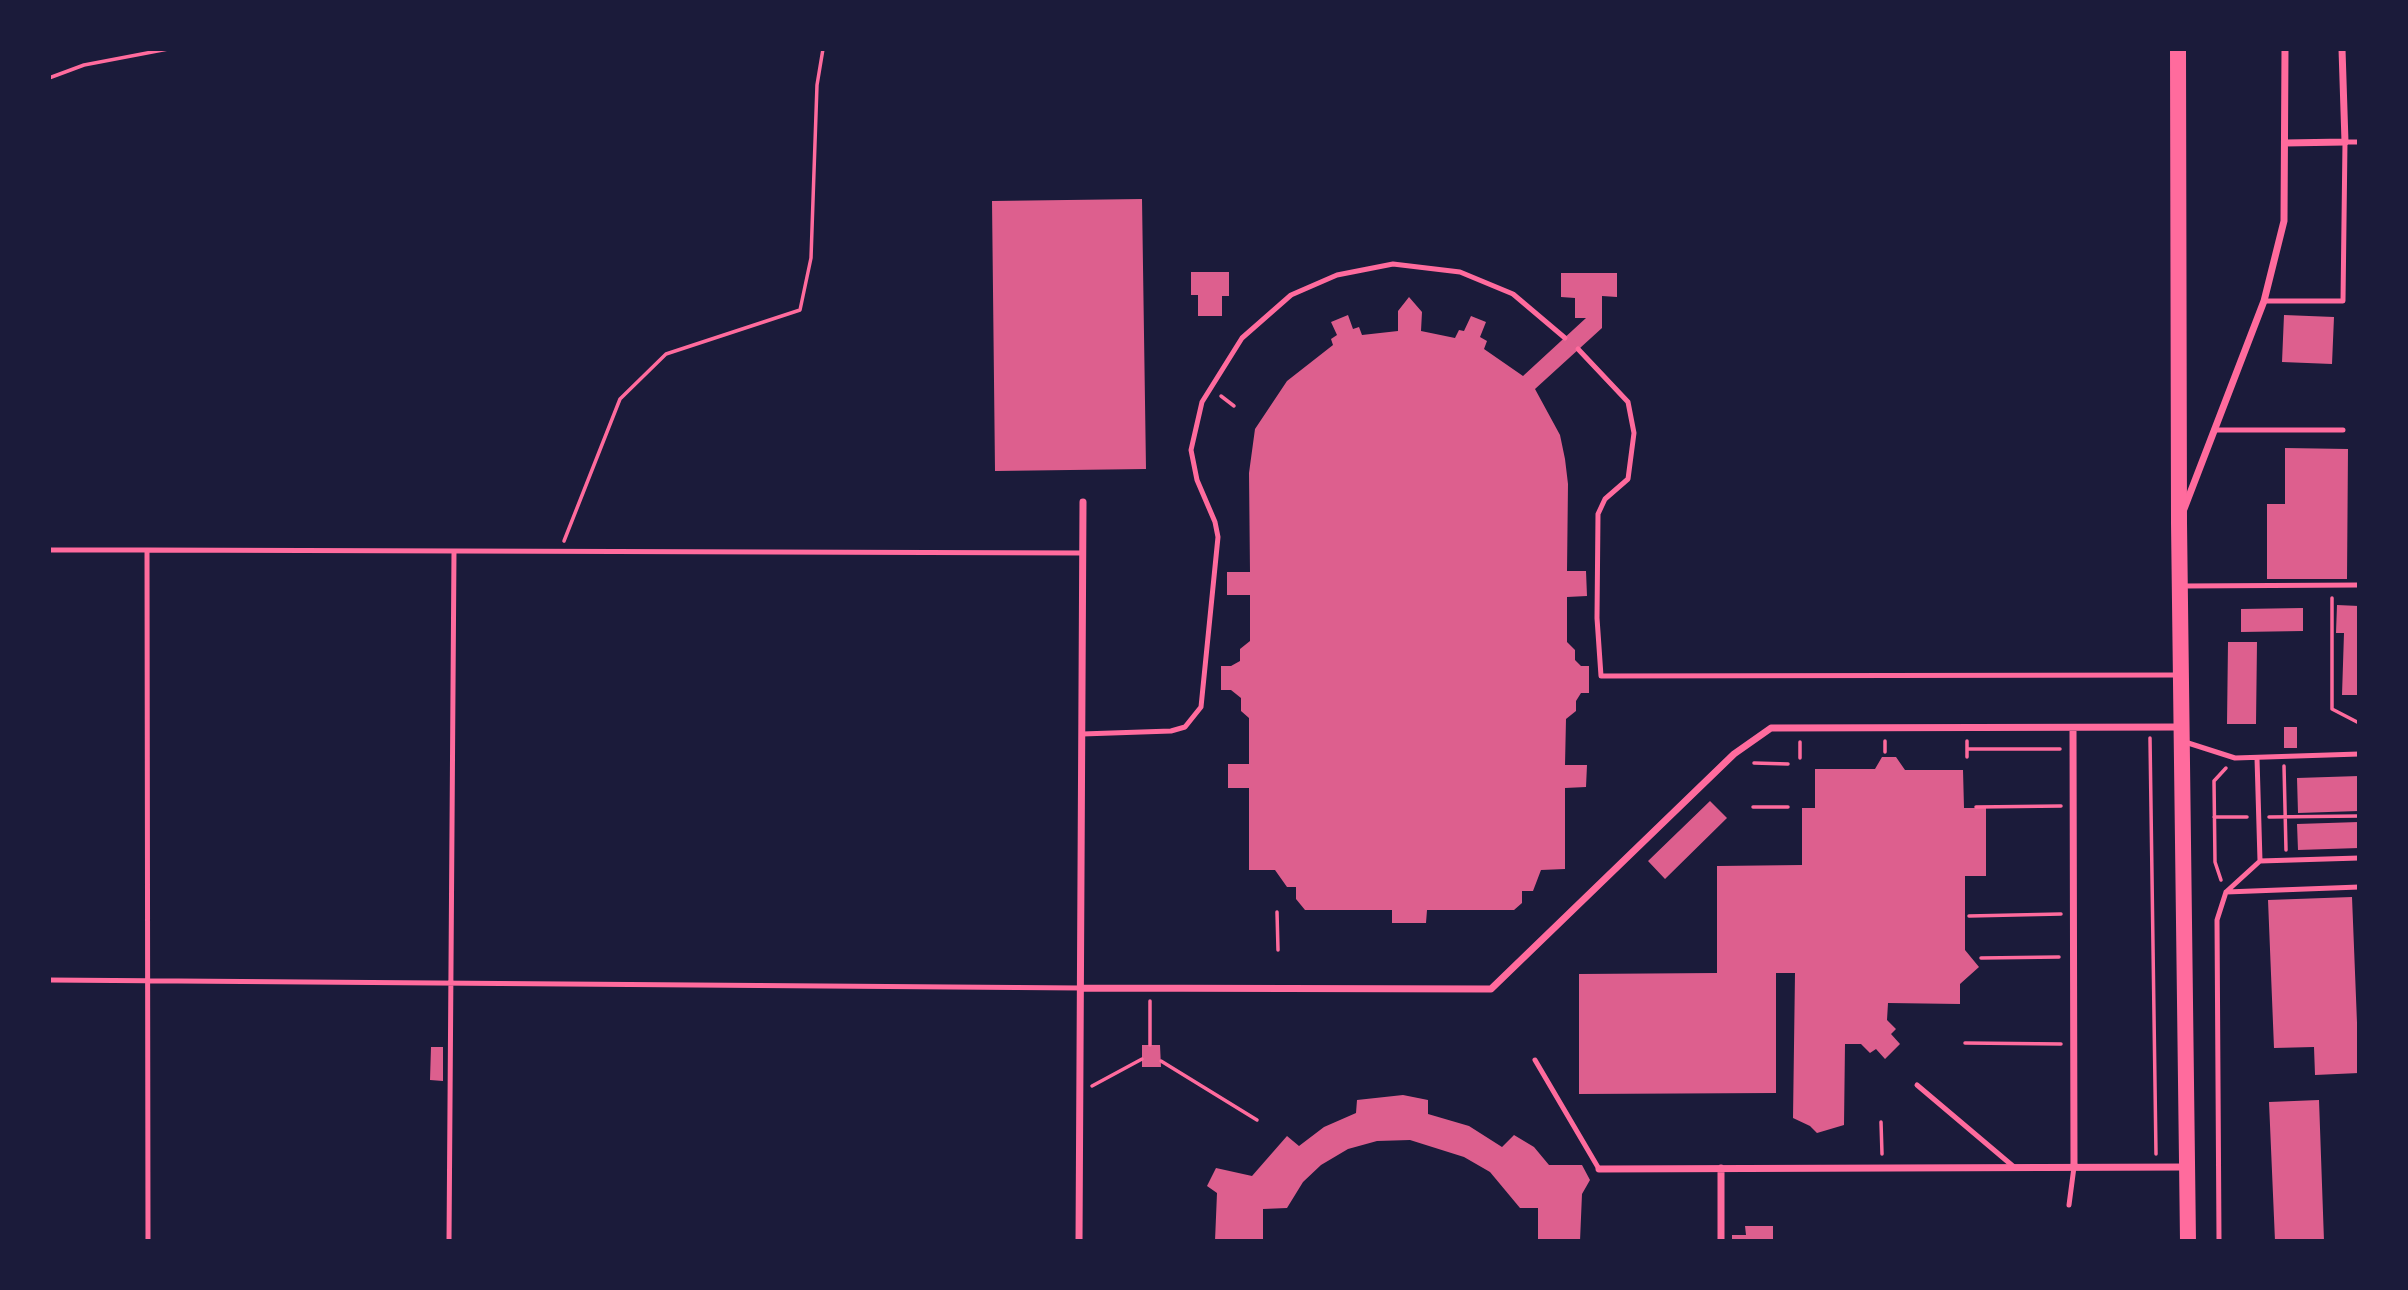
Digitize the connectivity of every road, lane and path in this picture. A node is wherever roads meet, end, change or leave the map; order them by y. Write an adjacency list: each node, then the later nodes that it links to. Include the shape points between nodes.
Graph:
1 (168, 49): 8 (path, via 84,65)
2 (454, 49): 3 (path)
3 (465, 49)
4 (823, 49): 24 (path, via 817,85 811,258 800,310 666,354 620,399)
5 (2178, 49): 20 (main road)
6 (2285, 49): 11 (street)
7 (2342, 49): 9 (street)
8 (49, 78)
9 (2345, 142): 10 (lane); 11 (street); 12 (lane, via 2343,301)
10 (2359, 142)
11 (2285, 143): 12 (street, via 2284,221)
12 (2264, 301): 17 (street)
13 (1565, 338): 33 (lane, via 1513,294 1460,272 1393,264 1337,275 1291,295 1242,338 1202,402 1191,450 1218,537 1201,707 1185,727 1171,731)
14 (1578, 349): 29 (lane, via 1628,402 1634,433 1629,479 1605,499 1598,514 1601,676)
15 (1221, 396): 16 (path)
16 (1234, 406)
17 (2214, 430): 18 (lane); 20 (street)
18 (2343, 430)
19 (1083, 502): 25 (street)
20 (2179, 523): 28 (main road)
21 (49, 550): 22 (lane)
22 (147, 550): 23 (lane); 67 (lane)
23 (454, 551): 24 (lane); 68 (lane)
24 (560, 551): 25 (lane)
25 (1083, 553): 33 (street)
26 (2332, 585): 27 (lane); 28 (lane); 30 (path, via 2332,709)
27 (2359, 585)
28 (2180, 586): 29 (main road)
29 (2181, 675): 34 (main road)
30 (2359, 723)
31 (2150, 727): 32 (street); 34 (street); 82 (path)
32 (2073, 728): 38 (street); 70 (street, via 1771,729 1734,754 1491,989)
33 (1082, 734): 69 (street)
34 (2182, 734): 43 (lane); 85 (main road)
35 (1800, 736): 42 (path)
36 (1968, 736): 37 (path)
37 (1968, 749): 38 (path); 40 (path)
38 (2073, 749): 47 (street)
39 (2359, 754): 41 (lane)
40 (1968, 757)
41 (2284, 757): 44 (lane); 53 (path)
42 (1800, 758)
43 (2235, 758): 44 (lane); 51 (path, via 2214,780)
44 (2257, 758): 52 (lane)
45 (1754, 763): 46 (path)
46 (1788, 764)
47 (2073, 806): 50 (path); 61 (street)
48 (1753, 807): 49 (path)
49 (1788, 807)
50 (1976, 807)
51 (2214, 817): 52 (path); 59 (path, via 2215,862)
52 (2259, 817): 53 (path); 57 (lane)
53 (2286, 817): 54 (path); 56 (path)
54 (2359, 817)
55 (2359, 858): 56 (lane)
56 (2286, 860): 57 (lane)
57 (2260, 861): 59 (lane)
58 (2359, 887): 59 (lane)
59 (2226, 892): 94 (lane, via 2217,920)
60 (1277, 912): 63 (path)
61 (2073, 914): 62 (path); 64 (street)
62 (1969, 916)
63 (1278, 950)
64 (2074, 957): 65 (path); 72 (street)
65 (1981, 958)
66 (49, 980): 67 (lane)
67 (148, 981): 68 (lane); 89 (lane)
68 (450, 983): 69 (lane); 90 (lane)
69 (1080, 988): 70 (street); 78 (street)
70 (1150, 988): 73 (path)
71 (1965, 1044): 72 (path)
72 (2074, 1044): 84 (street)
73 (1150, 1045)
74 (1142, 1059): 78 (path)
75 (1535, 1060): 87 (lane)
76 (1161, 1061): 79 (path)
77 (1917, 1085): 83 (lane)
78 (1080, 1093): 91 (street)
79 (1258, 1120)
80 (1881, 1122): 81 (path)
81 (1881, 1154)
82 (2156, 1166): 84 (street); 85 (street)
83 (2014, 1167): 84 (street); 86 (street)
84 (2074, 1167): 88 (lane)
85 (2187, 1167): 93 (main road)
86 (1721, 1168): 87 (street); 92 (street)
87 (1599, 1169)
88 (2069, 1205)
89 (148, 1241)
90 (449, 1241)
91 (1079, 1241)
92 (1721, 1241)
93 (2188, 1241)
94 (2219, 1241)

